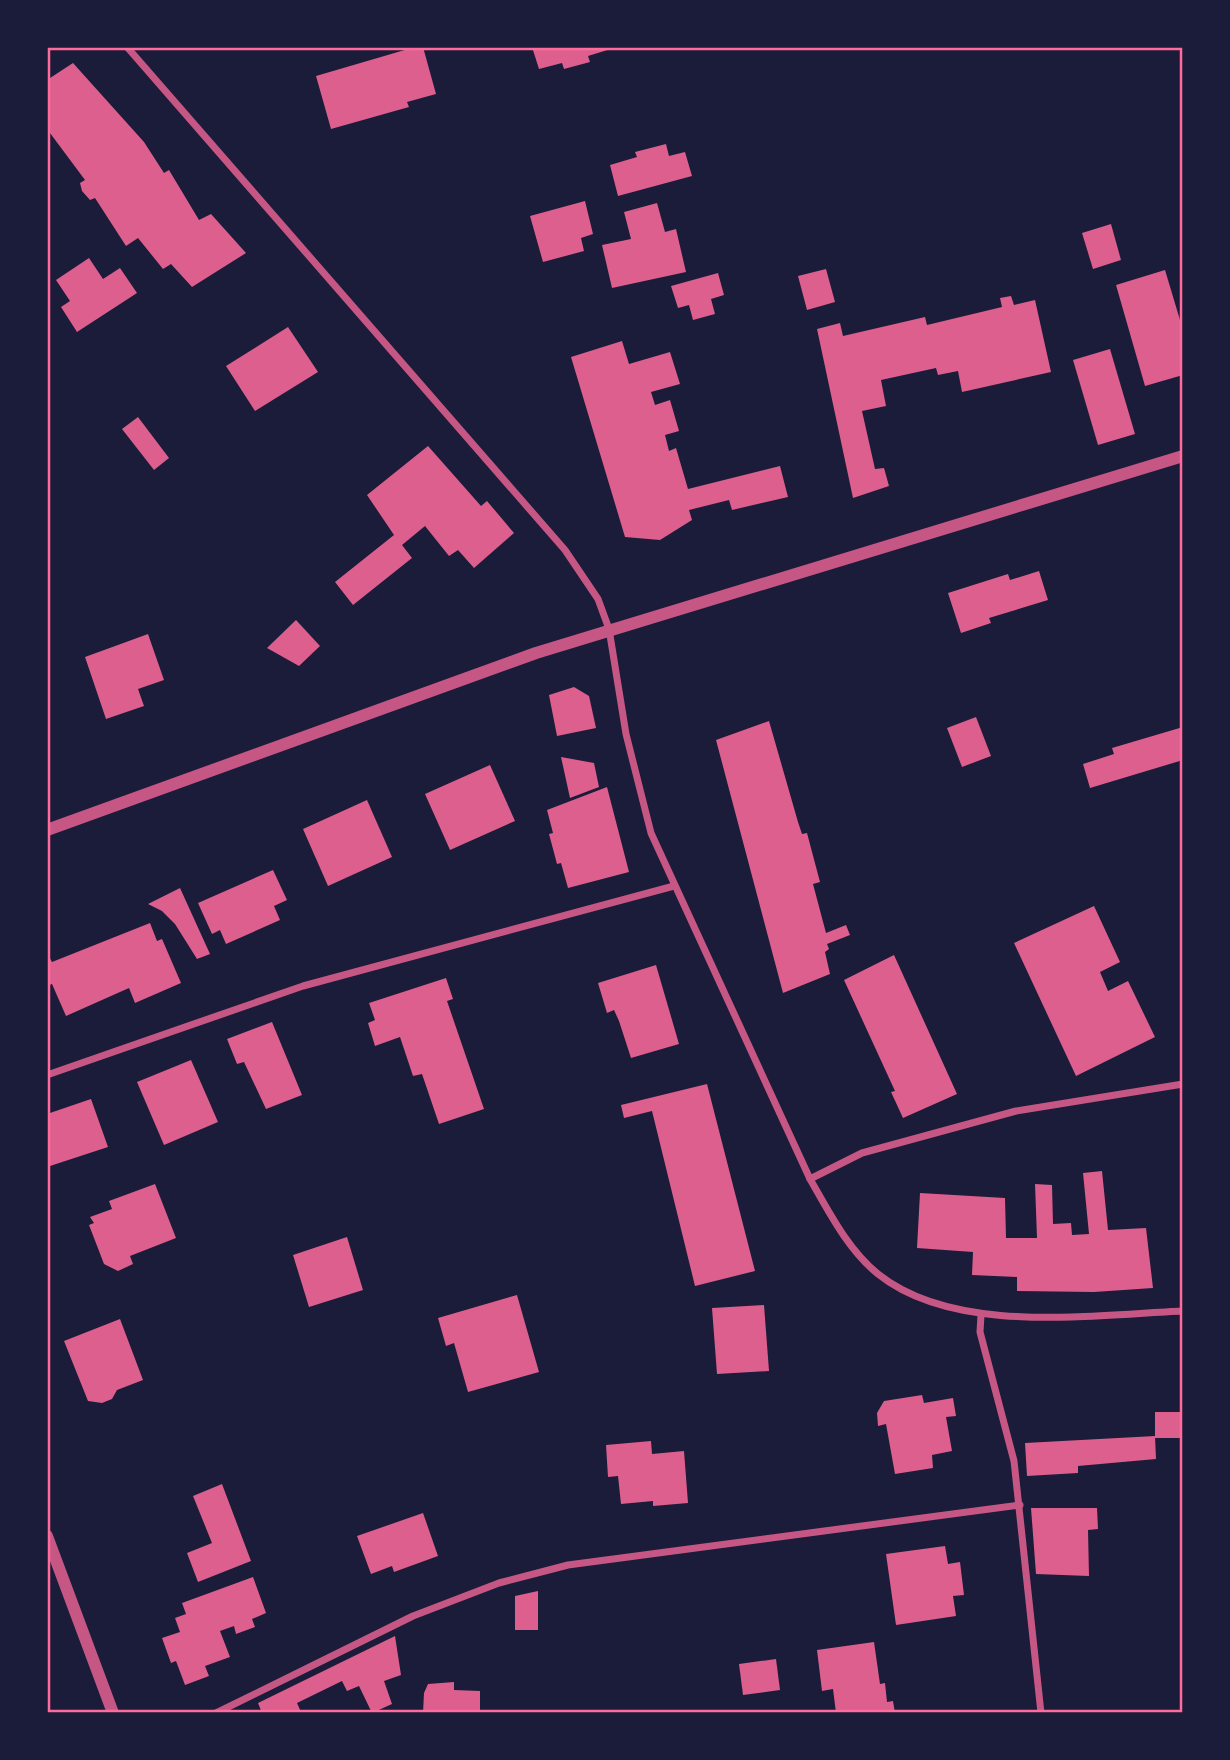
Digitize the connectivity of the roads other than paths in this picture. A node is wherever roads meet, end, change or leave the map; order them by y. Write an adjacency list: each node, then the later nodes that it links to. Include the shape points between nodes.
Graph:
1 (127, 47): 3 (street, via 565,550 598,599)
2 (1183, 456): 3 (street)
3 (609, 629): 4 (street); 5 (street, via 643,810)
4 (47, 830)
5 (674, 886): 6 (street, via 303,986); 8 (street)
6 (47, 1075)
7 (1183, 1084): 8 (street, via 1016,1111 862,1153)
8 (810, 1179): 10 (street, via 837,1226 878,1275 921,1298)
9 (1183, 1311): 10 (street, via 1038,1318)
10 (981, 1315): 11 (street, via 980,1332 1014,1461)
11 (1020, 1505): 14 (street, via 556,1568 412,1616); 15 (street)
12 (47, 1536): 13 (street)
13 (113, 1713)
14 (216, 1713)
15 (1041, 1713)

